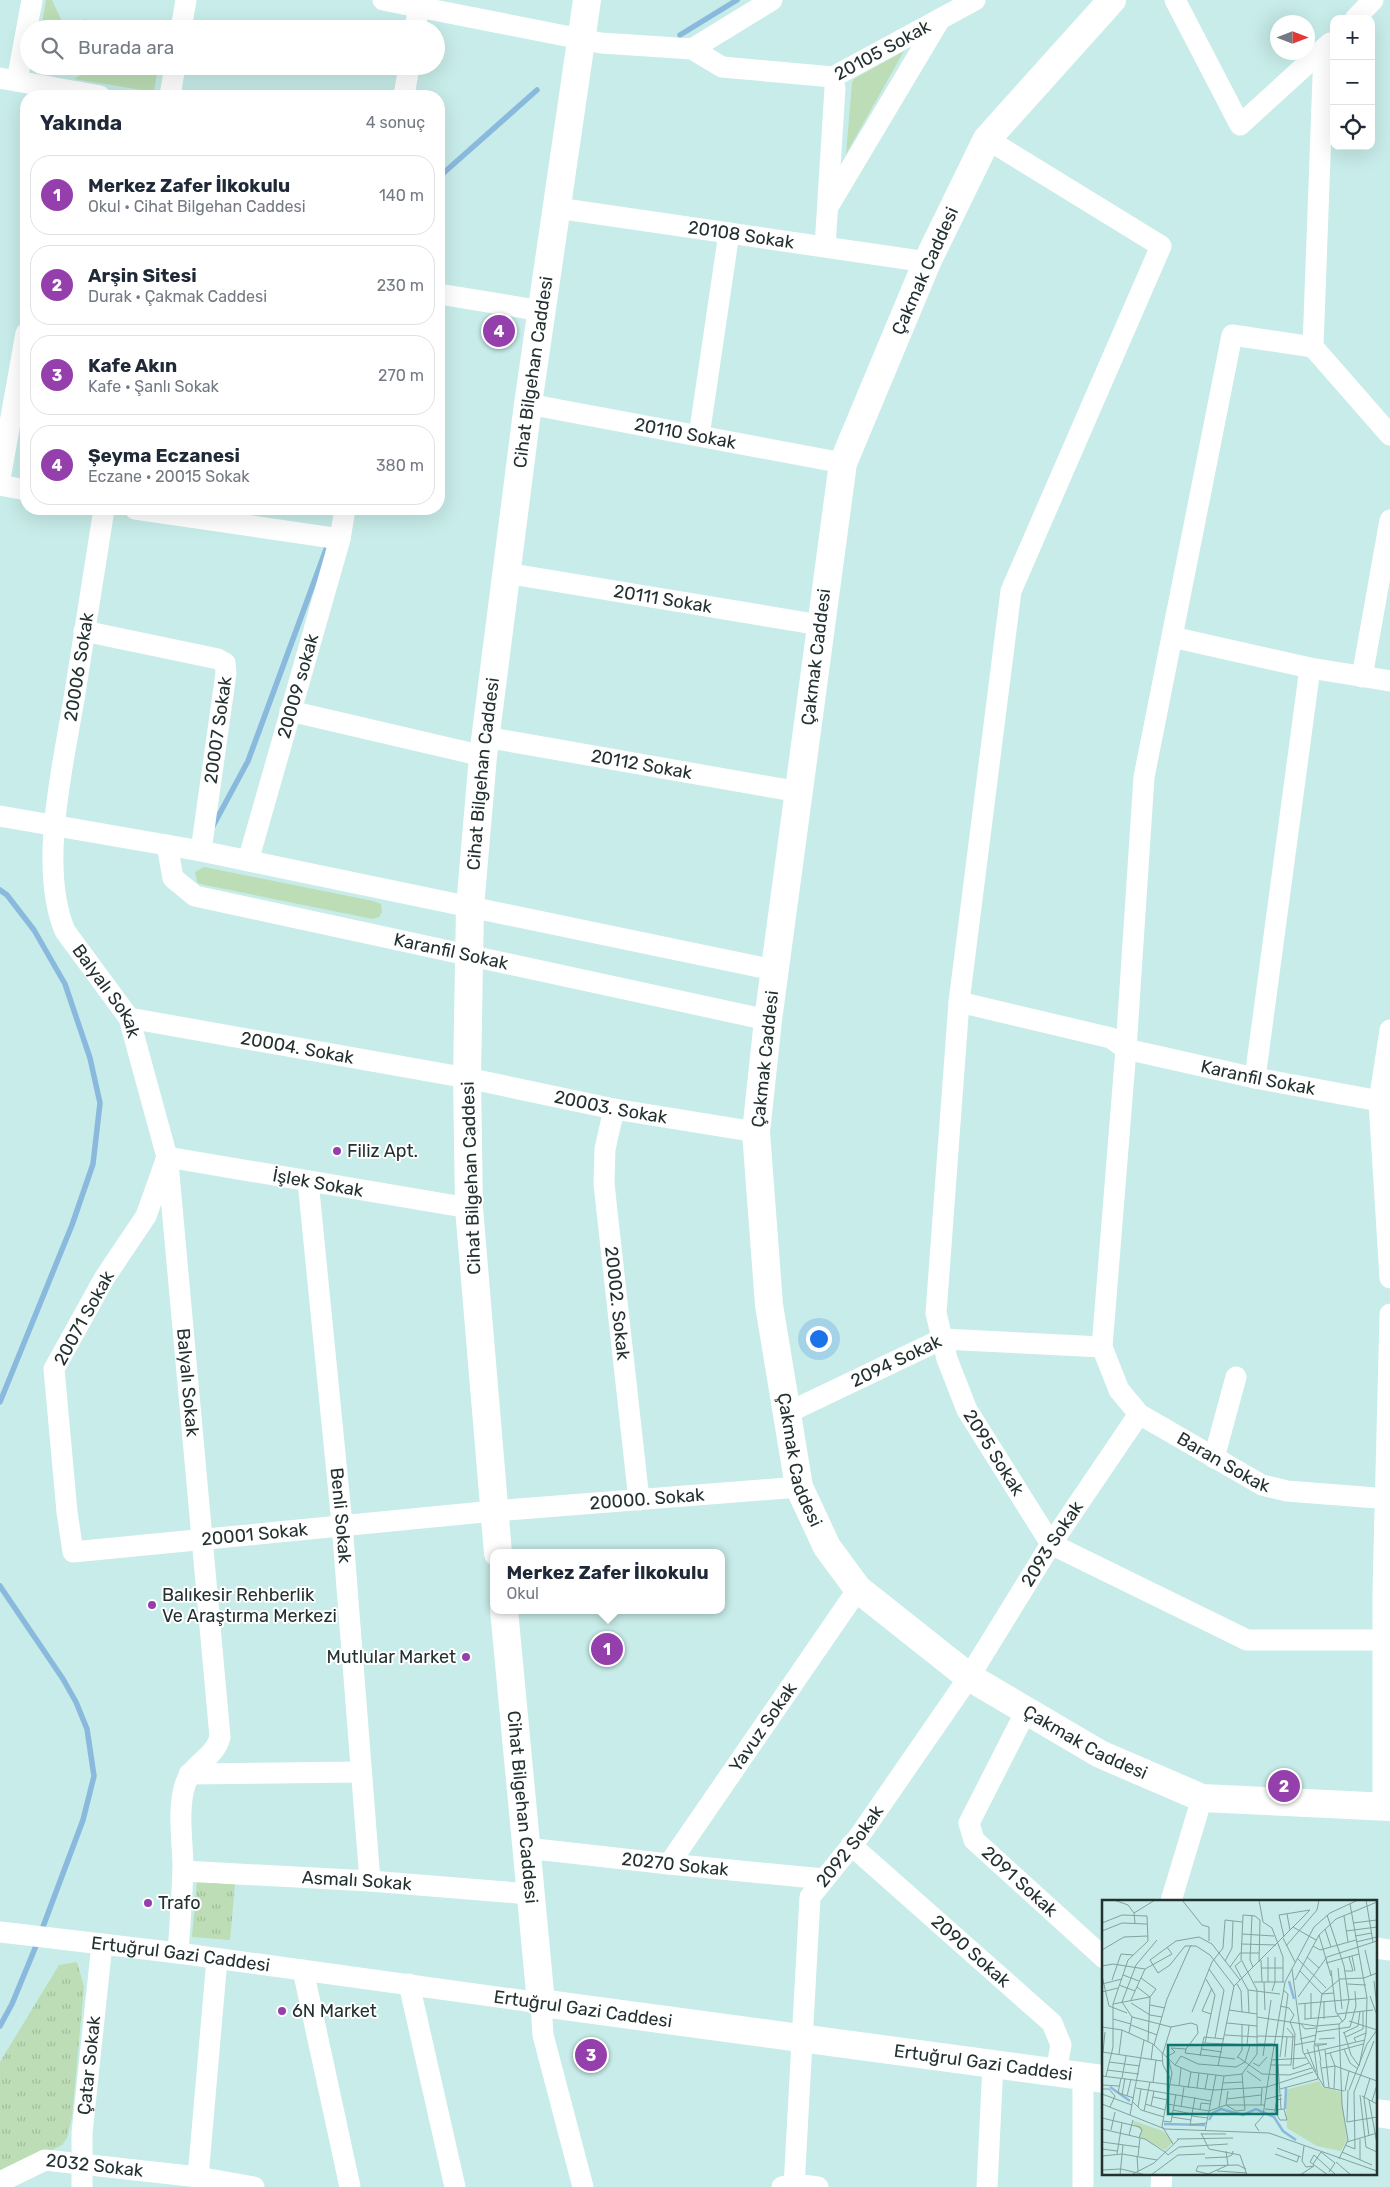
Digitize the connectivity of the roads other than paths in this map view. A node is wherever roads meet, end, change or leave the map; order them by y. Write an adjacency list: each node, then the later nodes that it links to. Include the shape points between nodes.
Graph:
1 (32, 0): 13 (street)
2 (186, 0): 14 (street)
3 (383, 0): 10 (street, 20105 Sokak)
4 (587, 0): 16 (main road, Cihat Bilgehan Caddesi)
5 (772, 0): 19 (street)
6 (975, 0): 12 (street, 20105 Sokak)
7 (1112, 0): 27 (main road, Çakmak Caddesi)
8 (1175, 0): 18 (street, via 1240,125)
9 (1374, 0): 11 (street)
10 (419, 4): 15 (street); 16 (street, 20105 Sokak)
11 (1359, 15)
12 (940, 19): 19 (street, 20105 Sokak, via 833,77 722,68); 28 (street)
13 (26, 20)
14 (183, 20)
15 (416, 20)
16 (581, 39): 19 (street, 20105 Sokak); 29 (main road, Cihat Bilgehan Caddesi)
17 (20, 40): 22 (street)
18 (1329, 45): 35 (street)
19 (692, 49)
20 (174, 75): 25 (street)
21 (408, 75): 26 (street)
22 (8, 79): 24 (street)
23 (835, 88): 28 (street)
24 (57, 90)
25 (171, 90)
26 (405, 90)
27 (987, 139): 32 (main road, Çakmak Caddesi); 67 (street, 2095 Sokak, via 1161,246 1011,591)
28 (829, 205): 31 (street)
29 (557, 208): 30 (street, 20108 Sokak); 34 (main road, Cihat Bilgehan Caddesi)
30 (729, 233): 31 (street, 20108 Sokak); 39 (street)
31 (825, 247): 32 (street, 20108 Sokak)
32 (927, 262): 40 (main road, Çakmak Caddesi)
33 (445, 295): 34 (street)
34 (542, 311): 37 (main road, Cihat Bilgehan Caddesi)
35 (1313, 347): 38 (street); 52 (street, via 1232,335)
36 (20, 367): 41 (street)
37 (528, 404): 39 (street, 20110 Sokak); 49 (main road, Cihat Bilgehan Caddesi)
38 (1390, 435)
39 (699, 436): 40 (street, 20110 Sokak)
40 (843, 463): 50 (main road, Çakmak Caddesi)
41 (0, 479)
42 (0, 485): 43 (street)
43 (20, 489)
44 (103, 515): 51 (street, 20006 Sokak)
45 (176, 515): 48 (street)
46 (344, 515): 48 (street, 20009 sokak)
47 (1390, 520): 54 (street)
48 (339, 539): 56 (street, 20009 sokak)
49 (506, 573): 50 (street, 20111 Sokak); 57 (main road, Cihat Bilgehan Caddesi)
50 (820, 625): 58 (main road, Çakmak Caddesi)
51 (84, 632): 60 (street, 20006 Sokak); 62 (street, 20007 Sokak, via 218,659 225,664)
52 (1172, 637): 53 (street); 71 (street, via 1144,777)
53 (1310, 668): 54 (street); 73 (street)
54 (1362, 677): 55 (street)
55 (1390, 681)
56 (290, 712): 57 (street, 20112 Sokak); 63 (street, 20009 sokak)
57 (484, 746): 58 (street, 20112 Sokak); 64 (main road, Cihat Bilgehan Caddesi)
58 (799, 792): 66 (main road, Çakmak Caddesi)
59 (0, 816): 60 (street)
60 (53, 825): 61 (street); 68 (street, Balyalı Sokak, via 58,914 65,930)
61 (167, 845): 62 (street); 65 (street, Karanfil Sokak, via 173,878 195,896)
62 (201, 851): 63 (street)
63 (248, 861): 64 (street)
64 (470, 907): 65 (main road, Cihat Bilgehan Caddesi); 66 (street)
65 (469, 955): 69 (street, Karanfil Sokak); 72 (main road, Cihat Bilgehan Caddesi)
66 (774, 970): 69 (main road, Çakmak Caddesi)
67 (959, 1002): 71 (street, Karanfil Sokak, via 1111,1038); 82 (street, 2095 Sokak, via 936,1313)
68 (129, 1018): 72 (street, 20004. Sokak); 77 (street, Balyalı Sokak)
69 (768, 1020): 76 (main road, Çakmak Caddesi)
70 (1390, 1030): 74 (street)
71 (1126, 1049): 73 (street, Karanfil Sokak); 83 (street)
72 (467, 1078): 75 (street, 20003. Sokak); 79 (main road, Cihat Bilgehan Caddesi)
73 (1254, 1078): 74 (street, Karanfil Sokak)
74 (1385, 1103): 80 (street)
75 (614, 1109): 76 (street, 20003. Sokak); 90 (street, 20002. Sokak, via 604,1149 604,1184)
76 (756, 1132): 85 (main road, Çakmak Caddesi, via 769,1305)
77 (167, 1157): 78 (street, İşlek Sokak); 93 (street, Balyalı Sokak); 96 (street, 20071 Sokak, via 146,1216 105,1277 54,1369)
78 (308, 1181): 79 (street, İşlek Sokak); 92 (street, Benli Sokak)
79 (469, 1208): 91 (main road, Cihat Bilgehan Caddesi)
80 (1390, 1278)
81 (1390, 1314): 89 (street)
82 (942, 1339): 83 (street, 2094 Sokak); 85 (street, 2094 Sokak); 94 (street, 2095 Sokak, via 967,1410)
83 (1102, 1347): 86 (street, Baran Sokak, via 1119,1390)
84 (1236, 1377): 87 (street)
85 (787, 1413): 88 (main road, Çakmak Caddesi)
86 (1139, 1414): 87 (street, Baran Sokak); 94 (street, 2093 Sokak)
87 (1214, 1458): 89 (street, Baran Sokak, via 1262,1486 1287,1491)
88 (799, 1487): 90 (street, 20000. Sokak); 97 (main road, Çakmak Caddesi, via 828,1547)
89 (1388, 1498): 98 (street)
90 (639, 1500): 91 (street, 20000. Sokak)
91 (494, 1511): 92 (street, 20001 Sokak); 95 (main road, Cihat Bilgehan Caddesi)
92 (342, 1526): 93 (street, 20001 Sokak); 103 (street, Benli Sokak)
93 (203, 1540): 96 (street, 20001 Sokak); 104 (street, Balyalı Sokak, via 220,1737 213,1753)
94 (1051, 1544): 100 (street, via 1247,1640); 101 (street, 2093 Sokak)
95 (498, 1549)
96 (73, 1552)
97 (858, 1589): 101 (main road, Çakmak Caddesi); 109 (street, Yavuz Sokak)
98 (1387, 1591): 100 (street)
99 (504, 1614): 108 (main road, Cihat Bilgehan Caddesi)
100 (1384, 1640): 106 (street)
101 (969, 1677): 102 (main road, Çakmak Caddesi); 107 (street, 2092 Sokak)
102 (1026, 1711): 105 (main road, Çakmak Caddesi, via 1100,1754); 118 (street, 2091 Sokak, via 969,1824 974,1840)
103 (361, 1772): 104 (street); 112 (street, Benli Sokak)
104 (190, 1774): 110 (street, Balyalı Sokak, via 182,1798)
105 (1202, 1798): 106 (main road, Çakmak Caddesi); 114 (street)
106 (1386, 1807)
107 (851, 1846): 111 (street, 2092 Sokak); 125 (street, 2090 Sokak, via 1052,2023 1061,2046)
108 (526, 1848): 109 (street, 20270 Sokak); 113 (main road, Cihat Bilgehan Caddesi)
109 (669, 1864): 111 (street, 20270 Sokak)
110 (183, 1870): 112 (street, Asmalı Sokak); 117 (street, Balyalı Sokak)
111 (824, 1879): 123 (street, 2092 Sokak, via 810,1897)
112 (370, 1881): 113 (street, Asmalı Sokak)
113 (530, 1894): 122 (main road, Cihat Bilgehan Caddesi)
114 (1171, 1900)
115 (0, 1932): 116 (street, Ertuğrul Gazi Caddesi)
116 (102, 1944): 117 (street, Ertuğrul Gazi Caddesi); 127 (street, Çatar Sokak)
117 (178, 1953): 119 (street, Ertuğrul Gazi Caddesi)
118 (1102, 1956)
119 (217, 1959): 120 (street, Ertuğrul Gazi Caddesi); 129 (street)
120 (303, 1970): 121 (street, Ertuğrul Gazi Caddesi); 134 (street)
121 (409, 1984): 122 (street, Ertuğrul Gazi Caddesi); 135 (street)
122 (541, 2004): 123 (main road, Ertuğrul Gazi Caddesi); 136 (street, via 543,2035)
123 (803, 2038): 124 (main road, Ertuğrul Gazi Caddesi); 131 (street, 2092 Sokak)
124 (993, 2064): 125 (main road, Ertuğrul Gazi Caddesi); 138 (street)
125 (1056, 2072): 126 (main road, Ertuğrul Gazi Caddesi)
126 (1093, 2077): 139 (street)
127 (80, 2163): 129 (street, 2032 Sokak); 130 (street, 2032 Sokak, via 45,2160); 132 (street, Çatar Sokak)
128 (1162, 2174): 140 (street)
129 (198, 2177): 133 (street, 2032 Sokak)
130 (0, 2182)
131 (790, 2186): 137 (street)
132 (82, 2187)
133 (254, 2187)
134 (350, 2187)
135 (455, 2187)
136 (583, 2187)
137 (818, 2187)
138 (987, 2187)
139 (1082, 2187)
140 (1161, 2187)

